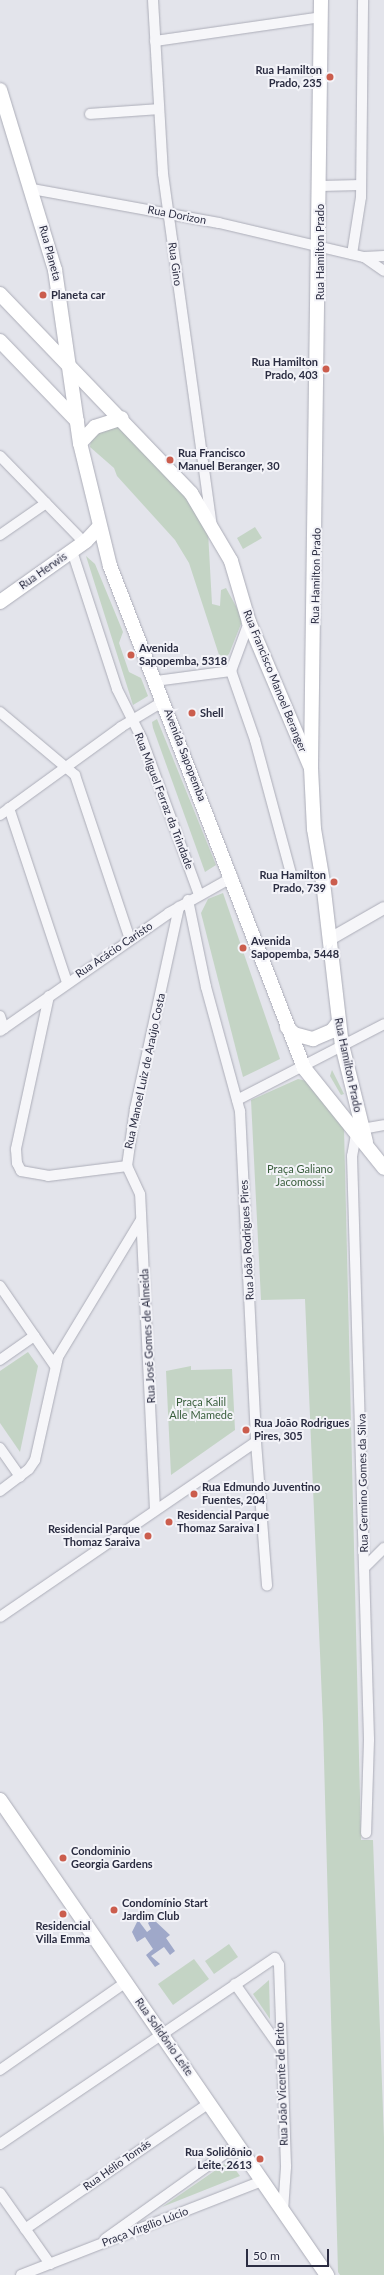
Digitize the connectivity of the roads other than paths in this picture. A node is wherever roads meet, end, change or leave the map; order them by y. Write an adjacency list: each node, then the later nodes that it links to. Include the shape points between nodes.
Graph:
1 (153, 0): 5 (street, Rua Gino)
2 (321, 0): 4 (main road, Rua Hamilton Prado)
3 (363, 0): 9 (street)
4 (321, 17): 5 (street); 10 (main road, Rua Hamilton Prado)
5 (156, 41): 7 (street, Rua Gino)
6 (0, 90): 11 (main road, Rua Planeta)
7 (159, 109): 8 (street); 12 (street, Rua Gino)
8 (90, 114)
9 (361, 185): 10 (street); 14 (street)
10 (320, 186): 13 (main road, Rua Hamilton Prado)
11 (32, 188): 12 (street, Rua Dorizon); 20 (main road, Rua Planeta, via 55,270)
12 (168, 213): 13 (street, Rua Dorizon); 28 (street, Rua Gino)
13 (320, 245): 14 (street, Rua Dorizon); 41 (main road, Rua Hamilton Prado)
14 (352, 254): 16 (street, Rua Dorizon)
15 (384, 256): 16 (street)
16 (364, 257): 17 (street)
17 (384, 271)
18 (0, 294): 21 (main road)
19 (0, 341): 24 (main road)
20 (67, 341): 21 (main road, via 61,350); 22 (main road, Rua Planeta)
21 (52, 348): 22 (main road)
22 (70, 366): 23 (main road, Rua Francisco Manoel Beranger); 24 (main road, Rua Planeta)
23 (122, 418): 25 (main road, via 95,427); 28 (main road, Rua Francisco Manoel Beranger, via 190,493)
24 (77, 421): 25 (main road, Avenida Sapopemba)
25 (80, 443): 29 (main road, Avenida Sapopemba)
26 (0, 456): 27 (street)
27 (46, 503): 30 (street); 31 (street)
28 (212, 527): 34 (main road, Rua Francisco Manoel Beranger, via 231,561)
29 (101, 534): 31 (main road, Rua Herwis); 36 (main road, Avenida Sapopemba)
30 (0, 536)
31 (85, 541): 32 (main road, Rua Herwis)
32 (72, 551): 33 (main road, Rua Herwis); 39 (street, Rua Miguel Ferraz da Trindade, via 117,689)
33 (0, 602)
34 (249, 622): 35 (street); 41 (main road, Rua Francisco Manoel Beranger)
35 (230, 671): 36 (street); 44 (street, via 255,740)
36 (156, 681): 37 (main road, Avenida Sapopemba)
37 (164, 701): 39 (street); 45 (main road, Avenida Sapopemba)
38 (0, 712): 40 (street)
39 (132, 721): 40 (street); 46 (street, Rua Miguel Ferraz da Trindade, via 142,739)
40 (67, 766): 42 (street); 50 (street, via 78,781)
41 (311, 768): 51 (main road, Rua Hamilton Prado, via 314,829)
42 (9, 808): 43 (street); 52 (street)
43 (0, 815)
44 (291, 873)
45 (233, 877): 46 (street, Rua Acácio Caristo); 57 (main road, Avenida Sapopemba)
46 (199, 894): 47 (street, Rua Acácio Caristo)
47 (188, 900): 48 (street, Rua Acácio Caristo); 61 (street, Rua João Rodrigues Pires, via 206,986)
48 (179, 907): 50 (street, Rua Acácio Caristo); 64 (street, Rua Manoel Luiz de Araújo Costa, via 135,1109)
49 (384, 908): 51 (street)
50 (130, 939): 52 (street, Rua Acácio Caristo)
51 (330, 939): 55 (main road, Rua Hamilton Prado)
52 (67, 982): 53 (street, Rua Acácio Caristo)
53 (49, 996): 58 (street, Rua Acácio Caristo); 64 (street, via 16,1149 16,1163 21,1171 48,1176)
54 (0, 1016): 58 (street)
55 (338, 1023): 57 (main road, via 332,1031 313,1039 294,1034); 59 (main road, Rua Hamilton Prado)
56 (384, 1024): 59 (street)
57 (287, 1027): 60 (main road, Avenida Sapopemba)
58 (2, 1029)
59 (342, 1045): 60 (street); 63 (main road, Rua Hamilton Prado)
60 (304, 1068): 61 (street); 63 (main road, Avenida Sapopemba)
61 (237, 1100): 71 (street, Rua João Rodrigues Pires)
62 (384, 1125): 63 (street)
63 (355, 1129): 65 (main road, Avenida Sapopemba); 77 (street, Rua Germino Gomes da Silva, via 352,1156)
64 (127, 1166): 66 (street, Rua José Gomes de Almeida, via 140,1194)
65 (384, 1168)
66 (142, 1219): 70 (street, via 71,1333); 75 (street, Rua José Gomes de Almeida)
67 (0, 1286): 68 (street)
68 (34, 1336): 69 (street); 70 (street)
69 (0, 1360)
70 (55, 1366): 73 (street, via 41,1446 35,1460)
71 (256, 1442): 75 (street); 78 (street, Rua João Rodrigues Pires)
72 (0, 1448): 73 (street)
73 (20, 1477): 74 (street)
74 (0, 1491)
75 (155, 1510): 79 (street)
76 (384, 1548): 77 (street)
77 (365, 1567): 81 (street, Rua Germino Gomes da Silva, via 369,1740)
78 (268, 1586)
79 (0, 1617)
80 (0, 1800): 82 (main road, Rua Solidônio Leite)
81 (366, 1833)
82 (126, 1982): 84 (main road, Rua Solidônio Leite); 86 (street)
83 (235, 1984): 84 (street); 85 (street); 85 (street, Rua João Vicente de Brito, via 276,1958)
84 (162, 2034): 87 (main road, Rua Solidônio Leite); 88 (street)
85 (281, 2049): 92 (street, Rua João Vicente de Brito, via 286,2167)
86 (0, 2069)
87 (209, 2103): 89 (main road, Rua Solidônio Leite); 93 (street, Rua Hélio Tomás)
88 (0, 2144)
89 (238, 2144): 90 (main road, Rua Solidônio Leite); 94 (street, Praça Virgílio Lúcio, via 146,2207)
90 (262, 2181): 92 (main road, Rua Solidônio Leite); 94 (street, Praça Virgílio Lúcio)
91 (0, 2193): 93 (street)
92 (283, 2211): 97 (main road, Rua Solidônio Leite)
93 (25, 2229): 95 (street)
94 (97, 2246): 95 (street)
95 (50, 2264): 96 (street)
96 (21, 2275)
97 (327, 2275)

